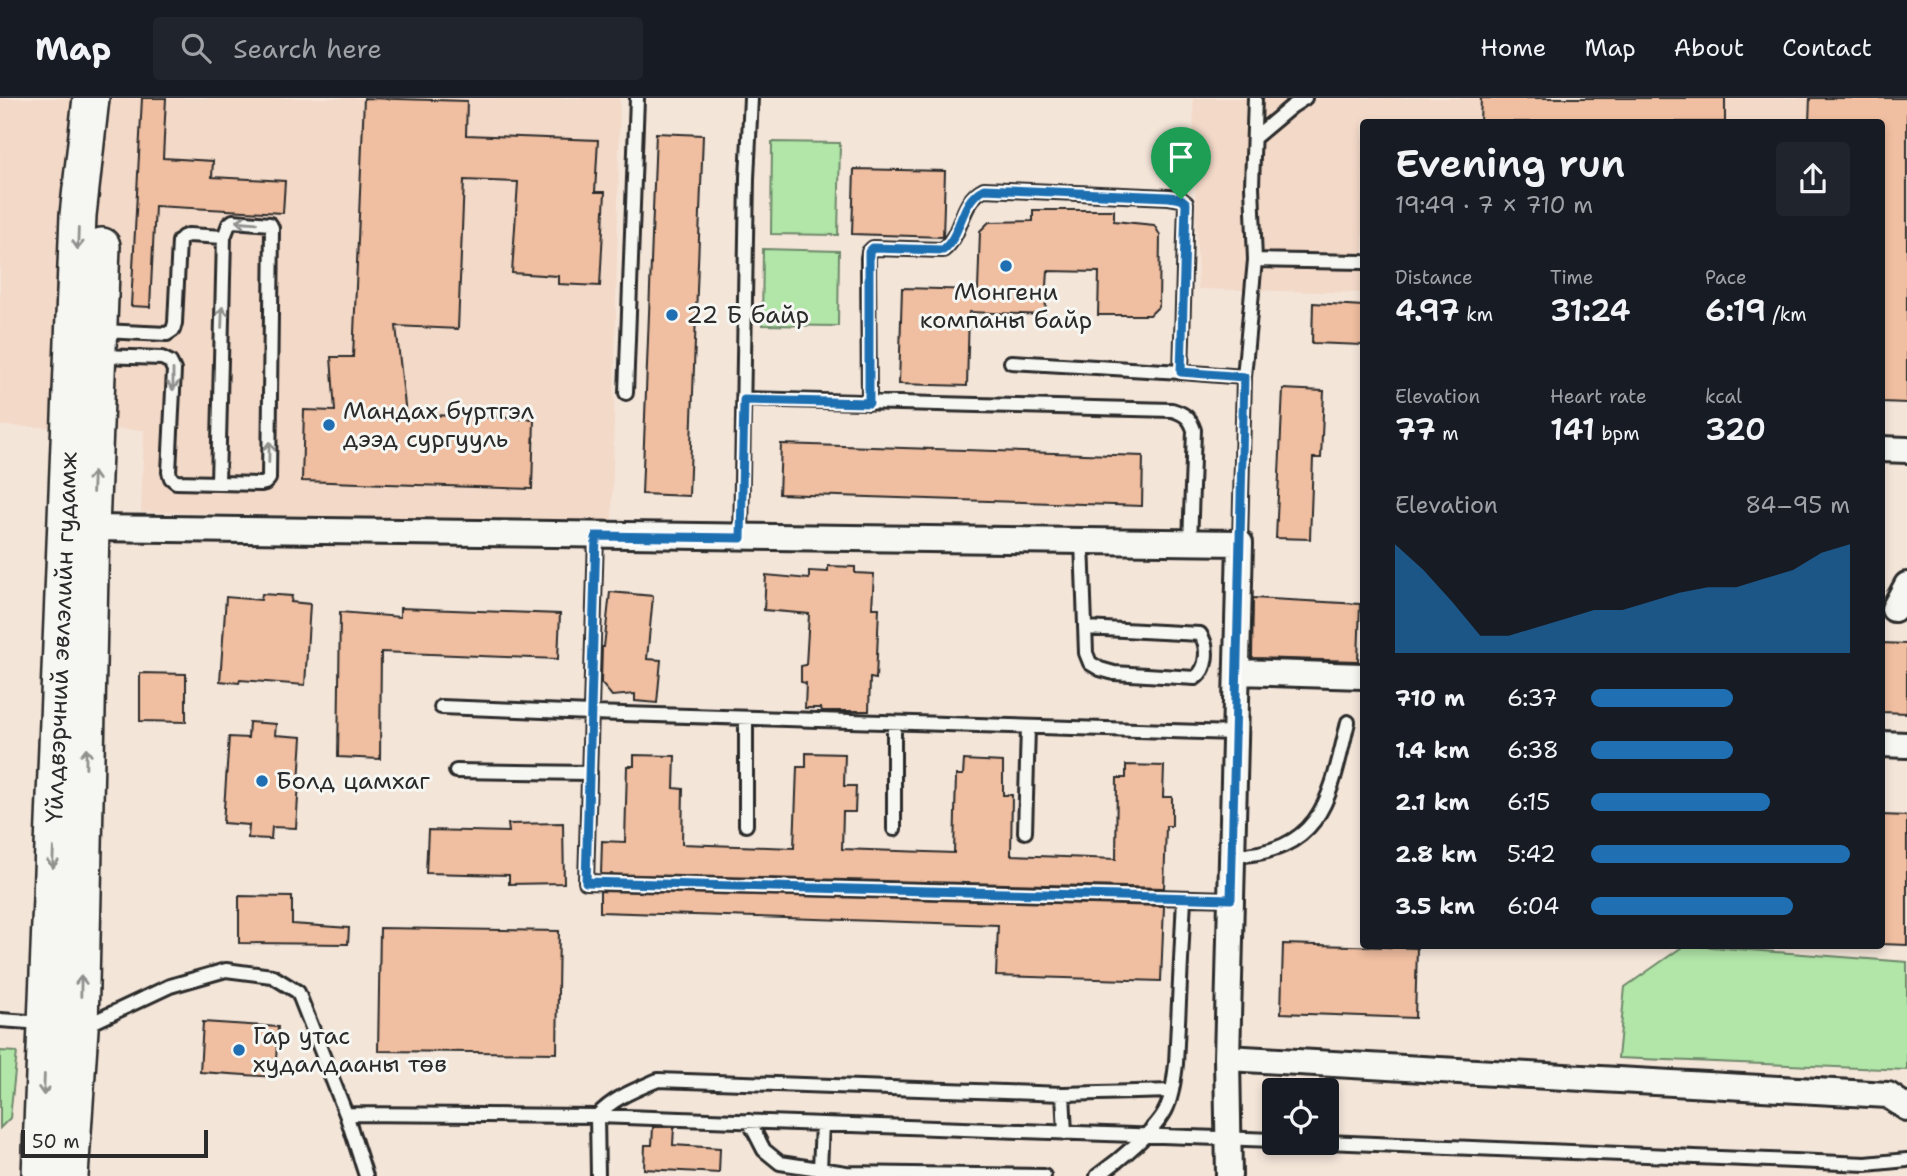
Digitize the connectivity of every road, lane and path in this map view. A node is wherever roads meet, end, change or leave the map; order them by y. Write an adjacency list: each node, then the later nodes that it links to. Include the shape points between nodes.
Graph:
1 (93, 98): 10 (main road, Үйлдвэрчний эвлэлийн гудамж, via 103,215); 49 (main road, Үйлдвэрчний эвлэлийн гудамж, one-way to 49, via 78,215)
2 (637, 98): 14 (lane)
3 (751, 98): 15 (lane)
4 (1255, 98): 6 (lane)
5 (1305, 98): 6 (lane)
6 (1254, 138): 8 (lane)
7 (224, 237): 10 (lane, via 188,235 179,241 173,330); 19 (lane, one-way to 7); 19 (lane, one-way to 7, via 261,484 269,479 272,228 270,224 233,221)
8 (1255, 260): 9 (lane); 13 (lane)
9 (1360, 262)
10 (98, 344): 19 (lane, one-way to 19, via 170,362 174,370 171,478); 20 (main road, Үйлдвэрчний эвлэлийн гудамж, one-way to 10)
11 (1010, 362): 12 (lane)
12 (1181, 372): 13 (lane); 16 (lane, via 1186,203 1169,197 984,189 970,198 943,250 873,248 869,252)
13 (1244, 377): 25 (lane)
14 (626, 393)
15 (744, 400): 16 (lane); 22 (lane)
16 (869, 403): 24 (lane, via 1181,413 1190,419 1194,430)
17 (1885, 449): 18 (street)
18 (1907, 450)
19 (218, 483)
20 (91, 528): 21 (street); 49 (main road, Үйлдвэрчний эвлэлийн гудамж, one-way to 20)
21 (596, 536): 22 (street); 32 (lane)
22 (741, 538): 23 (street)
23 (1082, 542): 24 (street); 28 (lane)
24 (1190, 544): 25 (street)
25 (1240, 544): 29 (street)
26 (1907, 584): 27 (street)
27 (1894, 608)
28 (1085, 628): 28 (lane, via 1200,634 1205,647 1202,673 1195,678 1100,669 1090,663 1086,653)
29 (1237, 672): 30 (street); 37 (street)
30 (1360, 676)
31 (441, 707): 32 (lane)
32 (592, 713): 33 (lane); 41 (lane)
33 (746, 718): 35 (lane); 42 (lane)
34 (1348, 722): 45 (lane, via 1329,796 1312,826 1289,844 1261,854)
35 (894, 723): 36 (lane); 43 (lane)
36 (1028, 727): 37 (lane); 44 (lane)
37 (1235, 733): 45 (street)
38 (1885, 744): 39 (street)
39 (1907, 745)
40 (456, 771): 41 (lane)
41 (590, 773): 46 (lane, via 586,882)
42 (746, 825)
43 (894, 829)
44 (1024, 832)
45 (1232, 856): 47 (street)
46 (1184, 898): 47 (lane); 51 (lane)
47 (1231, 899): 50 (street)
48 (0, 1020): 49 (lane)
49 (63, 1026): 54 (lane, via 226,970 272,976 298,992); 65 (main road, Үйлдвэрчний эвлэлийн гудамж, one-way to 65); 66 (main road, Үйлдвэрчний эвлэлийн гудамж)
50 (1227, 1058): 53 (street, via 1888,1095); 60 (street)
51 (1172, 1091): 52 (lane); 59 (lane, via 1166,1110)
52 (1063, 1094): 55 (lane, via 658,1080 607,1104); 58 (lane)
53 (1907, 1108)
54 (346, 1114): 55 (lane); 67 (lane)
55 (597, 1116): 56 (lane); 68 (lane)
56 (749, 1121): 57 (lane); 64 (lane, via 764,1150 779,1163)
57 (822, 1124): 58 (lane); 64 (lane)
58 (1065, 1133): 59 (lane)
59 (1145, 1136): 60 (lane); 70 (lane)
60 (1228, 1138): 61 (lane); 71 (street)
61 (1262, 1139)
62 (1339, 1143): 63 (lane, via 1866,1164)
63 (1907, 1160)
64 (820, 1169): 69 (lane)
65 (40, 1176)
66 (70, 1176)
67 (366, 1176)
68 (598, 1176)
69 (1044, 1176)
70 (1097, 1176)
71 (1229, 1176)

